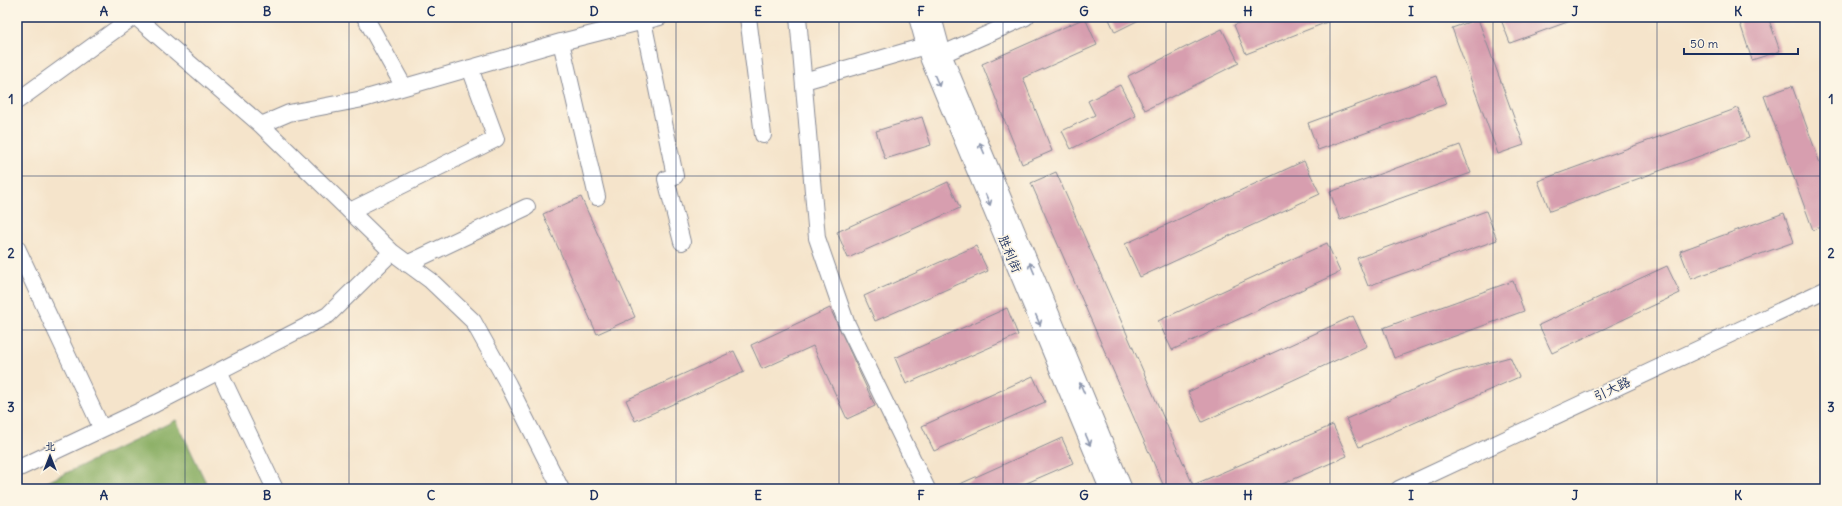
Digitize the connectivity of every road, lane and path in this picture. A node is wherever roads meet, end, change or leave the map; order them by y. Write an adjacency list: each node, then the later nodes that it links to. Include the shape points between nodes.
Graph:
1 (133, 17): 16 (street)
2 (136, 17): 17 (street)
3 (365, 17): 15 (street)
4 (660, 17): 10 (street)
5 (748, 17): 18 (street)
6 (798, 17): 14 (street)
7 (916, 17): 12 (street, 胜利街)
8 (933, 17): 12 (street, 胜利街)
9 (1026, 17): 12 (street)
10 (644, 21): 11 (street); 22 (street, via 675,176 666,179)
11 (561, 42): 13 (street); 19 (street)
12 (932, 54): 14 (street); 33 (street, 胜利街, one-way to 33); 34 (street, 胜利街, one-way to 12)
13 (470, 68): 15 (street); 21 (street, via 496,140)
14 (804, 81): 32 (street, via 817,238 846,322)
15 (404, 87): 17 (street, via 363,99 289,113)
16 (17, 101)
17 (261, 125): 21 (street)
18 (763, 135)
19 (597, 197)
20 (527, 207): 25 (street)
21 (350, 211): 24 (street)
22 (682, 242)
23 (17, 248): 28 (street)
24 (392, 252): 25 (street); 27 (street, via 328,315)
25 (407, 264): 31 (street, via 430,280 473,321)
26 (1825, 290): 35 (street, 引大路)
27 (219, 371): 28 (street); 30 (street)
28 (102, 429): 29 (street)
29 (17, 469)
30 (275, 489)
31 (561, 489)
32 (927, 489)
33 (1108, 489)
34 (1124, 489)
35 (1399, 489)

